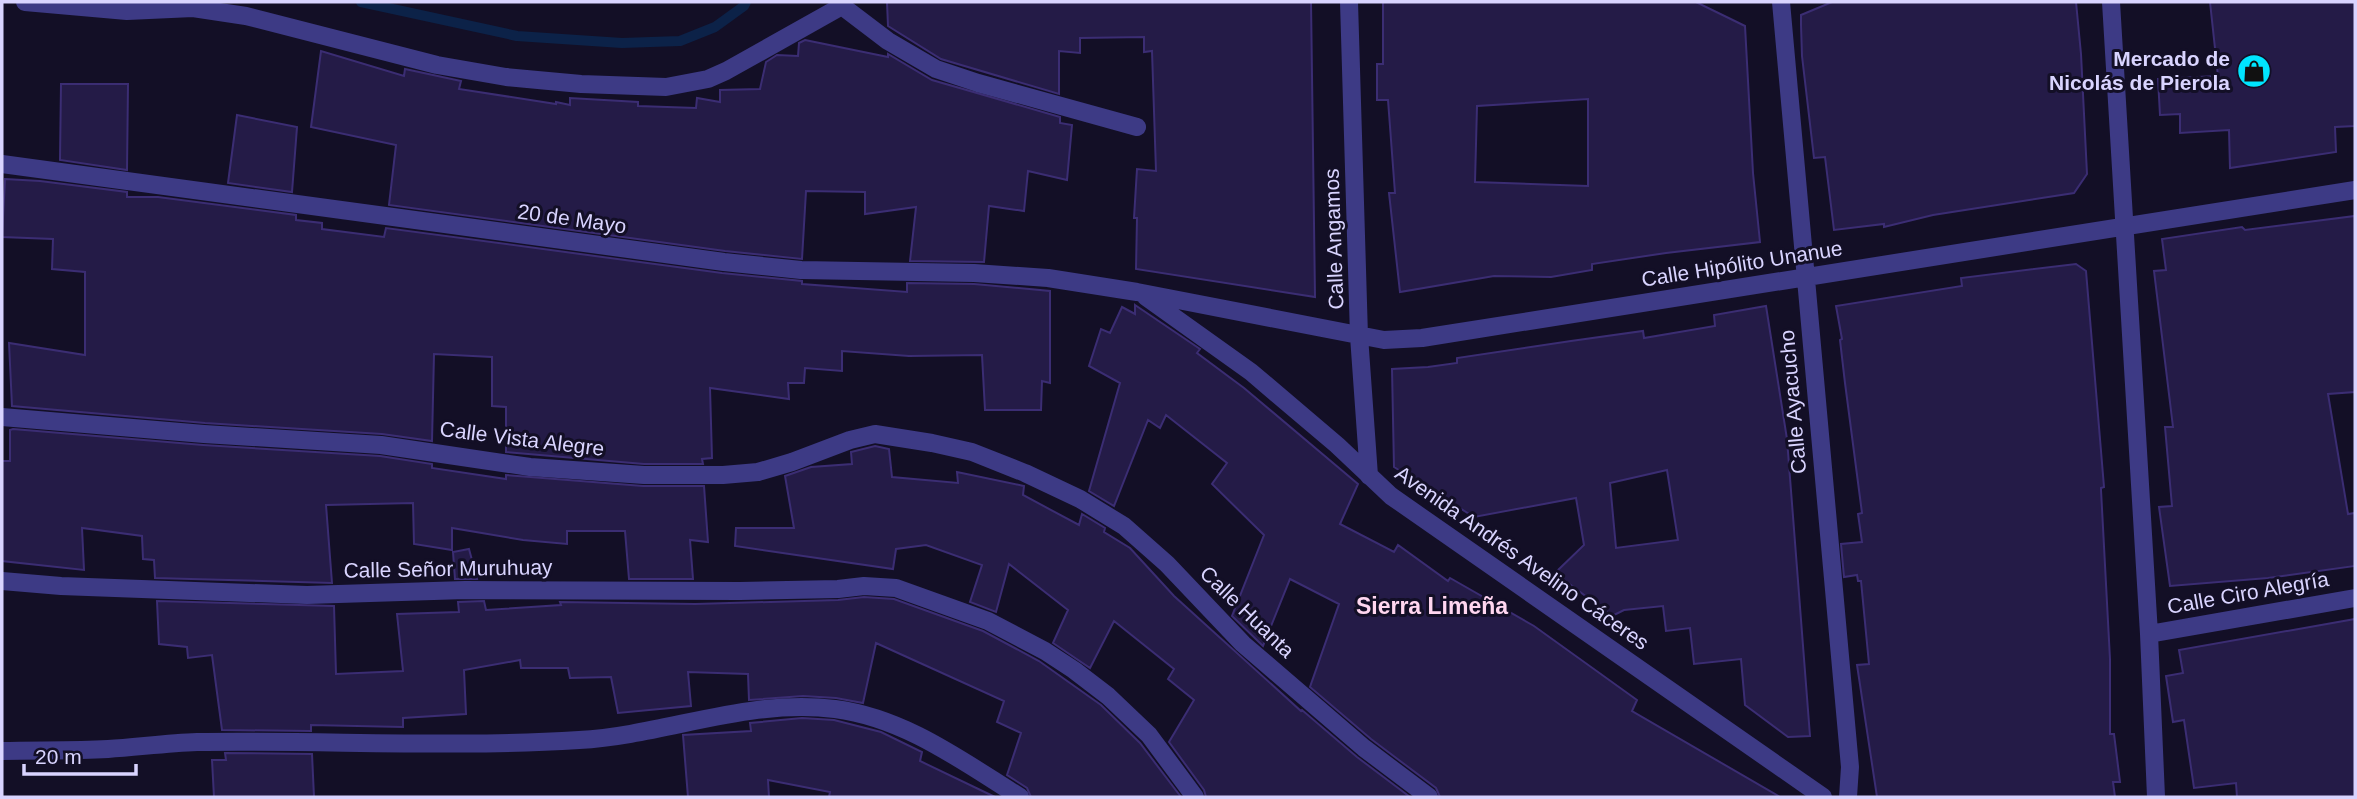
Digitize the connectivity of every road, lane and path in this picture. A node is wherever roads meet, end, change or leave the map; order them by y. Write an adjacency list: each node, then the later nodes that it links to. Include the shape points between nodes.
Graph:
1 (25, 2): 5 (street, via 127,11 194,8 506,77 666,87 726,71)
2 (1349, 2): 12 (street, Calle Angamos)
3 (1781, 2): 10 (street, Calle Ayacucho)
4 (2111, 2): 9 (street)
5 (843, 4): 6 (street, via 888,41 936,69)
6 (1137, 127)
7 (2, 164): 11 (street, 20 de Mayo, via 724,262 801,270 1048,278)
8 (2355, 190): 9 (street, Calle Hipólito Unanue)
9 (2124, 227): 10 (street, Calle Hipólito Unanue); 18 (street)
10 (1805, 278): 12 (street, Calle Hipólito Unanue, via 1422,338); 24 (street, Calle Ayacucho, via 1850,767)
11 (1137, 292): 12 (street, Calle Hipólito Unanue); 15 (street, Avenida Andrés Avelino Cáceres, via 1251,372)
12 (1359, 336): 15 (street, Calle Angamos)
13 (2, 417): 14 (street, Calle Vista Alegre, via 381,445 530,467 644,475 758,472 875,434 972,452)
14 (1026, 473): 22 (street, Calle Huanta, via 1133,533 1243,644)
15 (1369, 476): 23 (street, Avenida Andrés Avelino Cáceres, via 1423,519)
16 (2, 581): 21 (street, Calle Señor Muruhuay, via 307,595 896,588 988,621 1074,670 1149,735)
17 (2355, 598): 18 (street, Calle Ciro Alegría)
18 (2149, 634): 25 (street)
19 (2, 751): 20 (street, via 196,742 526,743 607,738 748,710 797,706 875,718 926,739)
20 (1020, 797)
21 (1195, 797)
22 (1429, 797)
23 (1823, 797)
24 (1848, 797)
25 (2156, 797)

